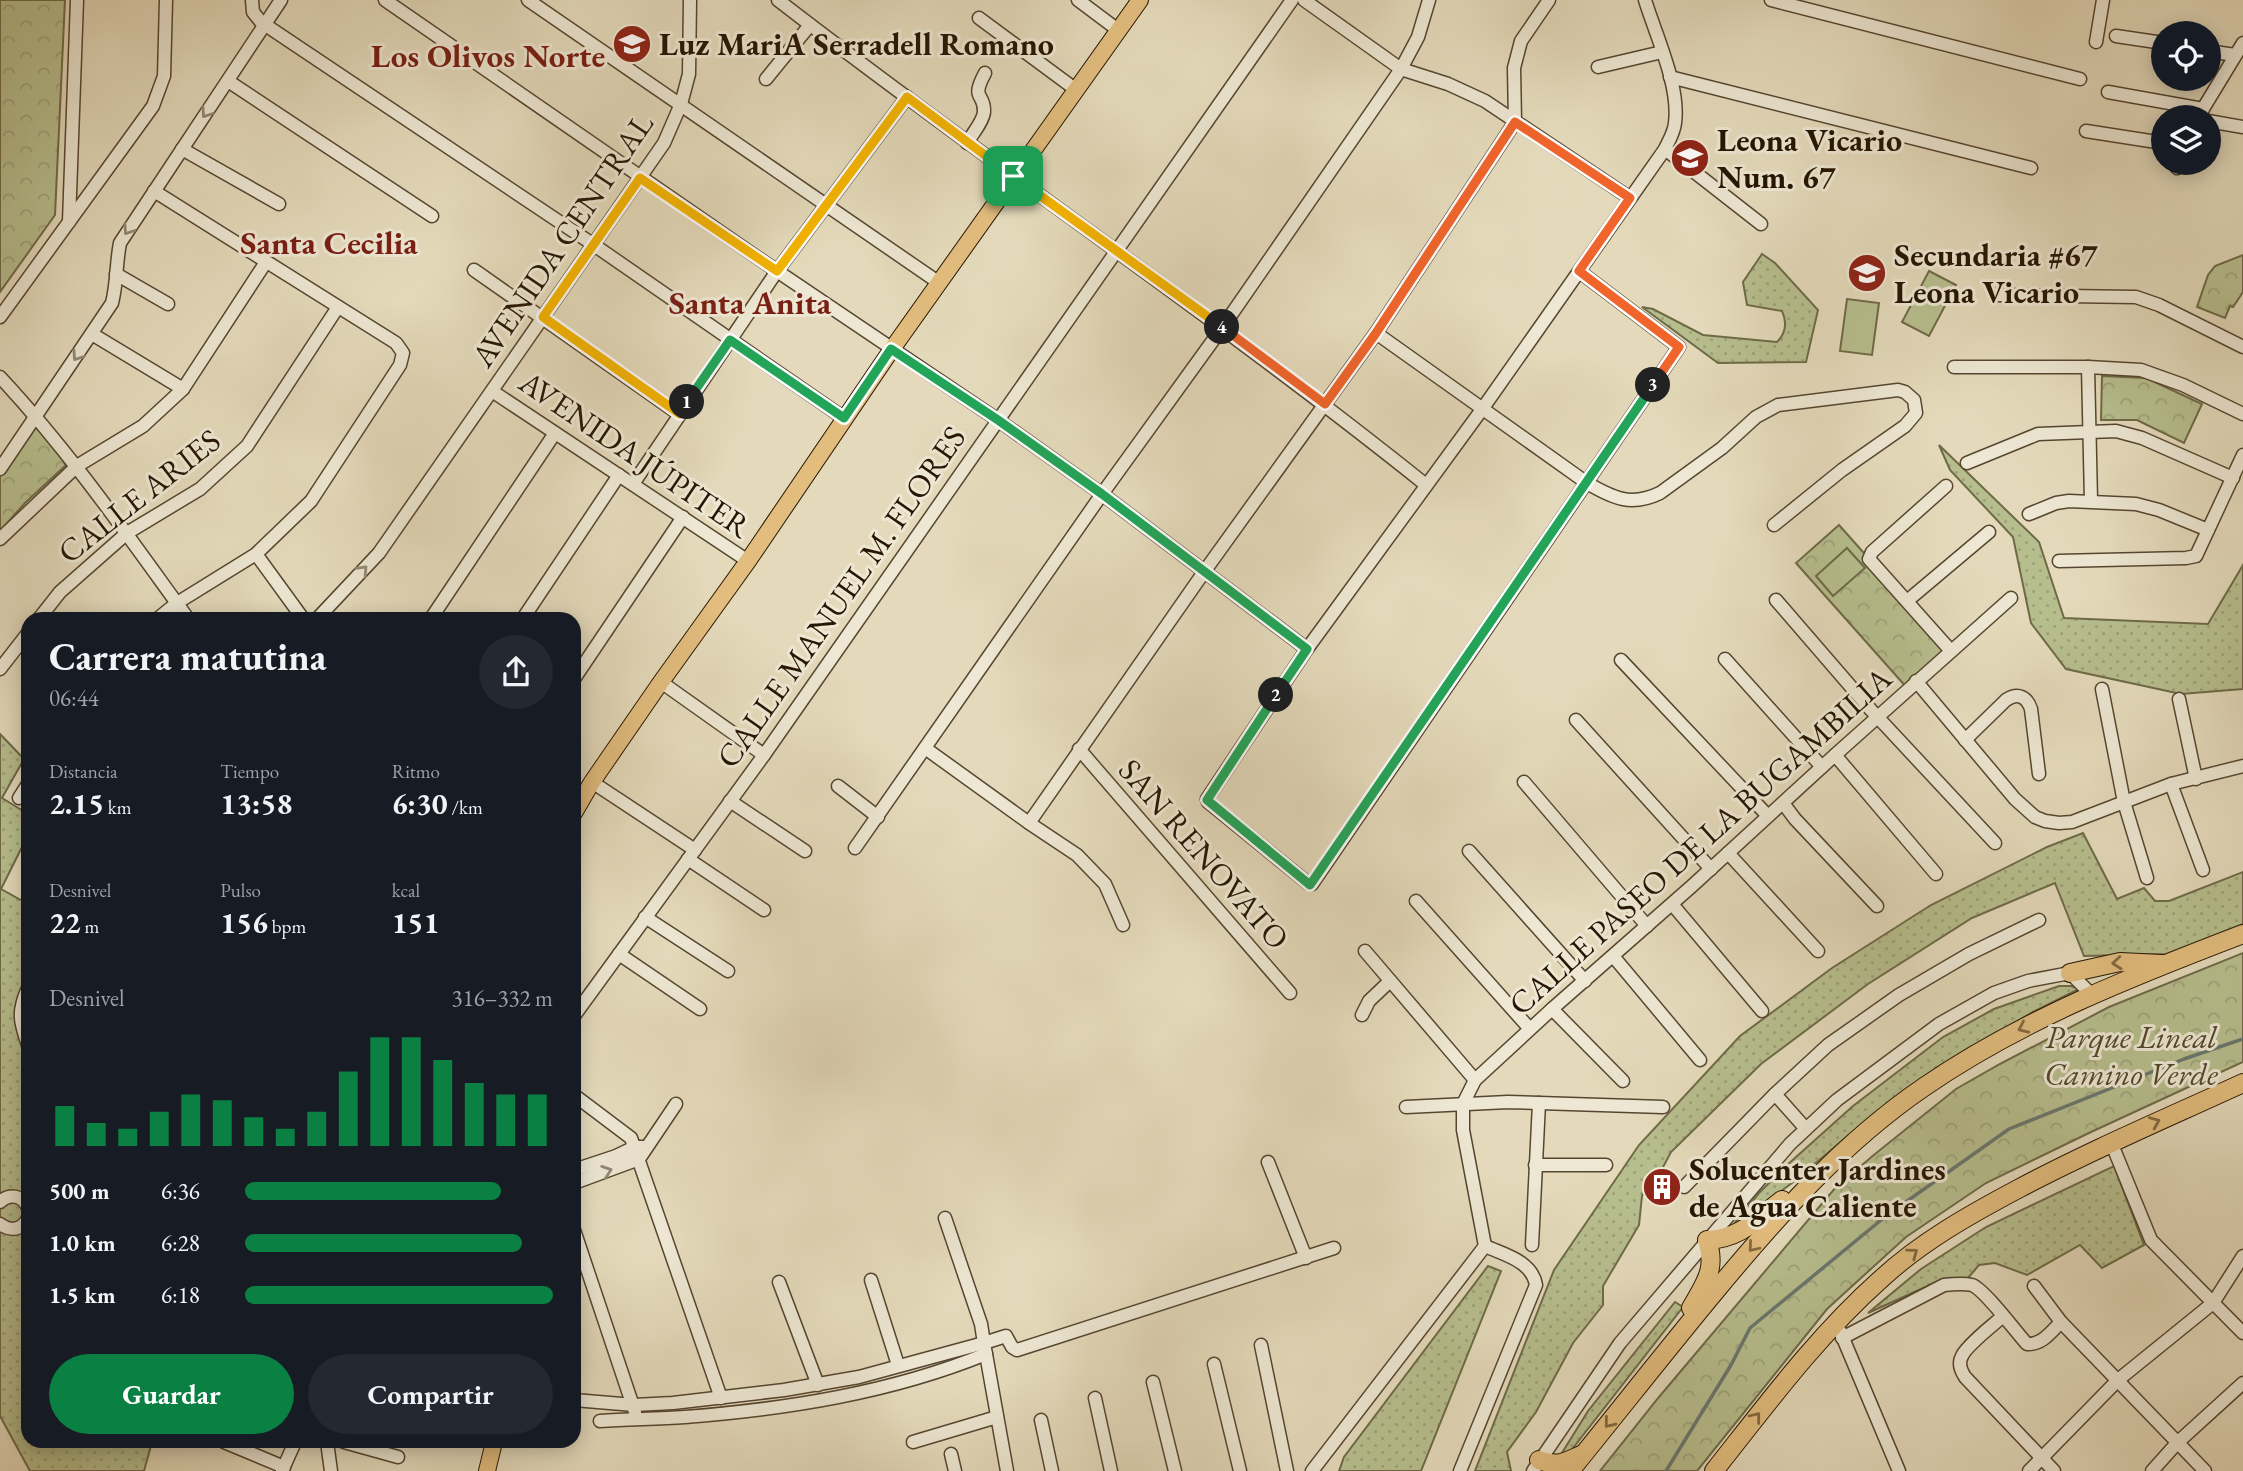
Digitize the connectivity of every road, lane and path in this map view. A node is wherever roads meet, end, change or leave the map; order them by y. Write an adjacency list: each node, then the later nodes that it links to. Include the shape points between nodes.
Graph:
1 (77, 0): 59 (street)
2 (166, 0): 59 (street, via 161,90)
3 (252, 0): 21 (street, via 253,12)
4 (281, 0): 21 (street)
5 (384, 0): 53 (street)
6 (528, 0): 19 (street)
7 (547, 0): 19 (street)
8 (690, 0): 40 (street, AVENIDA CENTRAL, via 690,64)
9 (778, 0): 22 (street)
10 (1078, 0): 23 (street)
11 (1140, 0): 23 (main road)
12 (1292, 0): 62 (street, CALLE MANUEL M. FLORES)
13 (1304, 0): 31 (street)
14 (1429, 0): 31 (street, via 1418,37)
15 (1549, 0): 44 (street, via 1521,41 1514,68)
16 (1645, 0): 28 (street)
17 (1771, 0): 35 (street)
18 (2103, 0): 26 (street)
19 (549, 15): 40 (street)
20 (979, 18): 37 (street)
21 (264, 24): 36 (street); 61 (street)
22 (810, 25): 34 (street); 39 (street)
23 (1118, 30): 37 (main road)
24 (2116, 36): 25 (street)
25 (2151, 41)
26 (2096, 42)
27 (2243, 43): 29 (street)
28 (1662, 51): 30 (street); 33 (street)
29 (2236, 61): 42 (street)
30 (1598, 67)
31 (1401, 69): 44 (street, via 1485,101); 74 (street)
32 (985, 74): 48 (street, via 977,93 983,117)
33 (1670, 77): 50 (street, via 1675,124); 51 (street)
34 (766, 79)
35 (2080, 79)
36 (228, 80): 49 (street, one-way to 49); 58 (street)
37 (1075, 89): 52 (main road)
38 (2108, 92): 41 (street)
39 (907, 97): 48 (street); 57 (street)
40 (681, 104): 53 (street, AVENIDA CENTRAL); 57 (street)
41 (2159, 105)
42 (2210, 105)
43 (2221, 121): 45 (street)
44 (1515, 122): 55 (street); 75 (street)
45 (2243, 127)
46 (2085, 131): 47 (street)
47 (2151, 141)
48 (967, 143): 52 (street)
49 (182, 149): 54 (street); 56 (street)
50 (1665, 149): 55 (street); 60 (street)
51 (2031, 168)
52 (1013, 176): 62 (street); 68 (main road)
53 (640, 178): 61 (street, AVENIDA CENTRAL); 65 (street)
54 (154, 191): 63 (street); 67 (street, one-way to 67, via 120,243)
55 (1630, 198): 66 (street)
56 (279, 204)
57 (827, 204): 65 (street); 68 (street)
58 (432, 216)
59 (69, 223): 72 (street)
60 (1761, 225)
61 (594, 245): 73 (street, AVENIDA CENTRAL); 77 (street)
62 (1115, 252): 74 (street); 91 (street, CALLE MANUEL M. FLORES)
63 (266, 262): 71 (street); 83 (street)
64 (474, 270): 73 (street)
65 (777, 271): 77 (street); 79 (street)
66 (1579, 271): 86 (street); 100 (street, via 1679,347)
67 (116, 274): 70 (street); 76 (street, via 111,303)
68 (938, 282): 79 (main road)
69 (1995, 295): 78 (street, via 2136,297)
70 (168, 304)
71 (338, 307): 111 (street, CALLE ARIES, via 247,446 200,489); 113 (street, via 396,343 403,353 400,365 311,501)
72 (0, 317)
73 (543, 317): 84 (street, AVENIDA CENTRAL); 87 (street)
74 (1222, 328): 85 (street); 104 (street)
75 (1376, 333): 85 (street); 86 (street)
76 (92, 334): 83 (street); 89 (street, one-way to 89)
77 (730, 340): 87 (street); 90 (street)
78 (2243, 347)
79 (891, 349): 90 (main road); 91 (street)
80 (1954, 367): 81 (street)
81 (2088, 368): 88 (street, via 2141,370); 92 (street)
82 (0, 377): 89 (street)
83 (183, 389): 96 (street, via 143,426)
84 (492, 391): 93 (street, AVENIDA JÚPITER); 125 (street, AVENIDA CENTRAL, one-way to 84, via 379,553)
85 (1325, 404): 102 (street); 116 (street)
86 (1483, 408): 100 (street); 102 (street)
87 (680, 414): 101 (street)
88 (2243, 414)
89 (36, 416): 96 (street); 97 (street)
90 (844, 418): 114 (main road)
91 (998, 420): 104 (street); 144 (street, CALLE MANUEL M. FLORES)
92 (2089, 431): 95 (street, via 2038,434); 99 (street, via 2129,433); 105 (street)
93 (555, 433): 98 (street, AVENIDA JÚPITER); 126 (street)
94 (2243, 455): 99 (street)
95 (1967, 463)
96 (76, 466): 111 (street); 112 (street)
97 (0, 469)
98 (619, 475): 101 (street, AVENIDA JÚPITER); 127 (street)
99 (2234, 478): 109 (street)
100 (1587, 483): 108 (street, via 1615,499 1649,498 1778,405 1898,390 1914,400 1916,413 1905,426); 129 (street, via 1310,885 1207,800)
101 (633, 484): 107 (street, AVENIDA JÚPITER)
102 (1426, 485): 129 (street)
103 (1946, 486): 119 (street, via 1870,554 1869,559)
104 (1102, 494): 116 (street); 142 (street)
105 (2091, 501): 106 (street, via 2056,503); 109 (street, via 2148,506)
106 (2029, 514)
107 (683, 517): 114 (street, AVENIDA JÚPITER); 134 (street)
108 (1774, 525)
109 (2208, 530): 115 (street, via 2200,552 2191,558)
110 (1989, 532): 119 (street)
111 (127, 533): 120 (street); 121 (street, CALLE ARIES, via 60,592)
112 (0, 539)
113 (257, 554): 120 (street); 124 (street)
114 (748, 561): 136 (main road)
115 (2059, 561)
116 (1204, 572): 129 (street); 143 (street)
117 (2011, 598): 130 (street)
118 (1776, 600): 139 (street)
119 (1907, 601): 130 (street)
120 (177, 603): 122 (street); 123 (street)
121 (44, 612)
122 (166, 612)
123 (183, 612)
124 (298, 612)
125 (324, 612)
126 (435, 612)
127 (527, 612)
128 (21, 642): 133 (street)
129 (1307, 649)
130 (1951, 651): 135 (street)
131 (1725, 659): 147 (street)
132 (1621, 660): 160 (street)
133 (0, 669)
134 (581, 669)
135 (1916, 681): 139 (street, CALLE PASEO DE LA BUGAMBILIA); 141 (street, CALLE PASEO DE LA BUGAMBILIA)
136 (661, 682): 144 (street); 150 (main road)
137 (2102, 689): 158 (street)
138 (2179, 699): 149 (street)
139 (1878, 716): 145 (street, CALLE PASEO DE LA BUGAMBILIA); 163 (street)
140 (1576, 720): 169 (street)
141 (1965, 740): 148 (street, via 2006,700 2024,697 2031,709); 158 (street, CALLE PASEO DE LA BUGAMBILIA, via 2015,799 2045,821 2072,822)
142 (925, 748): 161 (street); 162 (street)
143 (1079, 749): 162 (street); 191 (street, SAN RENOVATO)
144 (764, 755): 156 (street, CALLE MANUEL M. FLORES)
145 (1835, 755): 147 (street, CALLE PASEO DE LA BUGAMBILIA); 171 (street)
146 (2243, 766): 149 (street, CALLE PASEO DE LA BUGAMBILIA)
147 (1822, 767): 159 (street, CALLE PASEO DE LA BUGAMBILIA)
148 (2039, 774)
149 (2196, 779): 152 (street, CALLE PASEO DE LA BUGAMBILIA)
150 (593, 782): 157 (main road); 168 (street)
151 (1524, 782): 180 (street)
152 (2171, 784): 158 (street, CALLE PASEO DE LA BUGAMBILIA); 170 (street)
153 (838, 786): 161 (street)
154 (21, 794): 155 (street)
155 (19, 797)
156 (730, 801): 165 (street); 168 (street, CALLE MANUEL M. FLORES)
157 (581, 802)
158 (2123, 802): 172 (street)
159 (1783, 803): 160 (street, CALLE PASEO DE LA BUGAMBILIA); 175 (street)
160 (1768, 816): 167 (street, CALLE PASEO DE LA BUGAMBILIA)
161 (877, 817): 164 (street)
162 (1029, 823): 179 (street, via 1077,855 1105,884)
163 (1995, 843)
164 (855, 848)
165 (805, 851)
166 (1469, 851): 190 (street)
167 (1728, 853): 169 (street, CALLE PASEO DE LA BUGAMBILIA); 183 (street)
168 (691, 854): 176 (street); 177 (street, CALLE MANUEL M. FLORES)
169 (1711, 869): 174 (street, CALLE PASEO DE LA BUGAMBILIA)
170 (2203, 870)
171 (1936, 874)
172 (2147, 878)
173 (1416, 901): 198 (street)
174 (1672, 904): 180 (street, CALLE PASEO DE LA BUGAMBILIA); 196 (street)
175 (1877, 906)
176 (764, 910)
177 (645, 917): 184 (street, CALLE MANUEL M. FLORES); 187 (street)
178 (2039, 920): 203 (street, via 1899,995 1828,1045)
179 (1124, 925)
180 (1647, 926): 185 (street, CALLE PASEO DE LA BUGAMBILIA)
181 (2243, 934): 186 (highway)
182 (1366, 951): 189 (street)
183 (1818, 951)
184 (619, 954): 193 (street, CALLE MANUEL M. FLORES); 194 (street)
185 (1613, 956): 190 (street, CALLE PASEO DE LA BUGAMBILIA); 199 (street)
186 (2165, 964): 188 (highway, one-way to 188, via 2120,962); 192 (highway)
187 (727, 971)
188 (2070, 973): 192 (street); 210 (street, via 1994,993 1939,1024 1837,1100)
189 (1390, 981): 197 (street); 200 (street)
190 (1585, 981): 195 (street, CALLE PASEO DE LA BUGAMBILIA)
191 (1290, 993)
192 (2093, 996): 212 (highway, one-way to 212, via 2011,1034 1923,1087)
193 (581, 1006)
194 (700, 1009)
195 (1552, 1009): 198 (street, CALLE PASEO DE LA BUGAMBILIA); 201 (street)
196 (1762, 1011)
197 (1362, 1014)
198 (1530, 1028): 200 (street, CALLE PASEO DE LA BUGAMBILIA)
199 (1700, 1060)
200 (1475, 1080): 206 (street, CALLE PASEO DE LA BUGAMBILIA)
201 (1623, 1081)
202 (2243, 1083): 211 (highway, one-way to 202)
203 (1775, 1094): 210 (street); 219 (street)
204 (581, 1100): 213 (street, via 627,1133)
205 (676, 1104): 213 (street, via 649,1147)
206 (1463, 1104): 207 (street); 208 (street); 227 (street, CALLE PASEO DE LA BUGAMBILIA, via 1463,1130)
207 (1539, 1104): 209 (street); 215 (street)
208 (1406, 1107)
209 (1662, 1107)
210 (1806, 1129): 225 (street)
211 (2111, 1142): 235 (street, via 2151,1240); 238 (highway, one-way to 211, via 1880,1279 1937,1236)
212 (1848, 1147): 225 (highway, via 1745,1229 1727,1239); 242 (highway, one-way to 242, via 1776,1218)
213 (637, 1153): 217 (street); 218 (street, one-way to 213); 249 (street)
214 (1268, 1162): 231 (street)
215 (1535, 1165): 216 (street); 226 (street)
216 (1606, 1165)
217 (581, 1168)
218 (581, 1180)
219 (1684, 1187)
220 (21, 1198): 221 (street, via 11,1196)
221 (0, 1202)
222 (946, 1218): 241 (street)
223 (0, 1225): 224 (street)
224 (21, 1226)
225 (1707, 1240): 242 (highway, via 1712,1253 1707,1281); 268 (street, via 1620,1343)
226 (1532, 1245)
227 (1485, 1246): 279 (street); 280 (street, via 1528,1266 1536,1285)
228 (1334, 1248): 231 (street)
229 (581, 1250): 252 (street)
230 (2243, 1256): 235 (street)
231 (1306, 1258): 241 (street, via 1025,1349 1012,1347 1006,1336)
232 (872, 1280): 244 (street)
233 (779, 1282): 248 (street)
234 (2034, 1286): 237 (street)
235 (2213, 1303): 239 (street); 245 (street)
236 (2002, 1317): 237 (street, via 2032,1345); 238 (street, via 1980,1289 1958,1283); 267 (street, via 1962,1354 1961,1370)
237 (2061, 1322): 245 (street)
238 (1839, 1329): 282 (highway, one-way to 238, via 1800,1361); 283 (street)
239 (2243, 1333)
240 (1261, 1345): 278 (street)
241 (985, 1348): 244 (street); 253 (street); 254 (street, via 954,1366 823,1401)
242 (1668, 1349): 265 (highway, one-way to 265)
243 (1214, 1364): 277 (street)
244 (898, 1365): 248 (street)
245 (2118, 1380): 258 (street); 267 (street)
246 (1153, 1382): 276 (street)
247 (2243, 1383): 258 (street)
248 (818, 1385): 249 (street)
249 (721, 1398): 252 (street)
250 (1096, 1398): 275 (street)
251 (581, 1401): 252 (street)
252 (634, 1405): 254 (street)
253 (997, 1417): 257 (street); 273 (street)
254 (636, 1419): 256 (street)
255 (1041, 1420): 274 (street)
256 (600, 1421)
257 (913, 1443)
258 (2177, 1443): 286 (street); 287 (street)
259 (237, 1448): 269 (street)
260 (292, 1448): 269 (street)
261 (328, 1448): 270 (street)
262 (366, 1448): 266 (street)
263 (493, 1448): 271 (main road)
264 (951, 1454): 272 (street)
265 (1584, 1454): 268 (highway, via 1559,1464); 281 (highway)
266 (398, 1457)
267 (2041, 1458): 284 (street); 285 (street)
268 (1536, 1465)
269 (283, 1469)
270 (331, 1471)
271 (487, 1471)
272 (955, 1471)
273 (1007, 1471)
274 (1052, 1471)
275 (1111, 1471)
276 (1175, 1471)
277 (1240, 1471)
278 (1287, 1471)
279 (1312, 1471)
280 (1460, 1471)
281 (1570, 1471)
282 (1714, 1471)
283 (1899, 1471)
284 (2029, 1471)
285 (2054, 1471)
286 (2152, 1471)
287 (2206, 1471)

